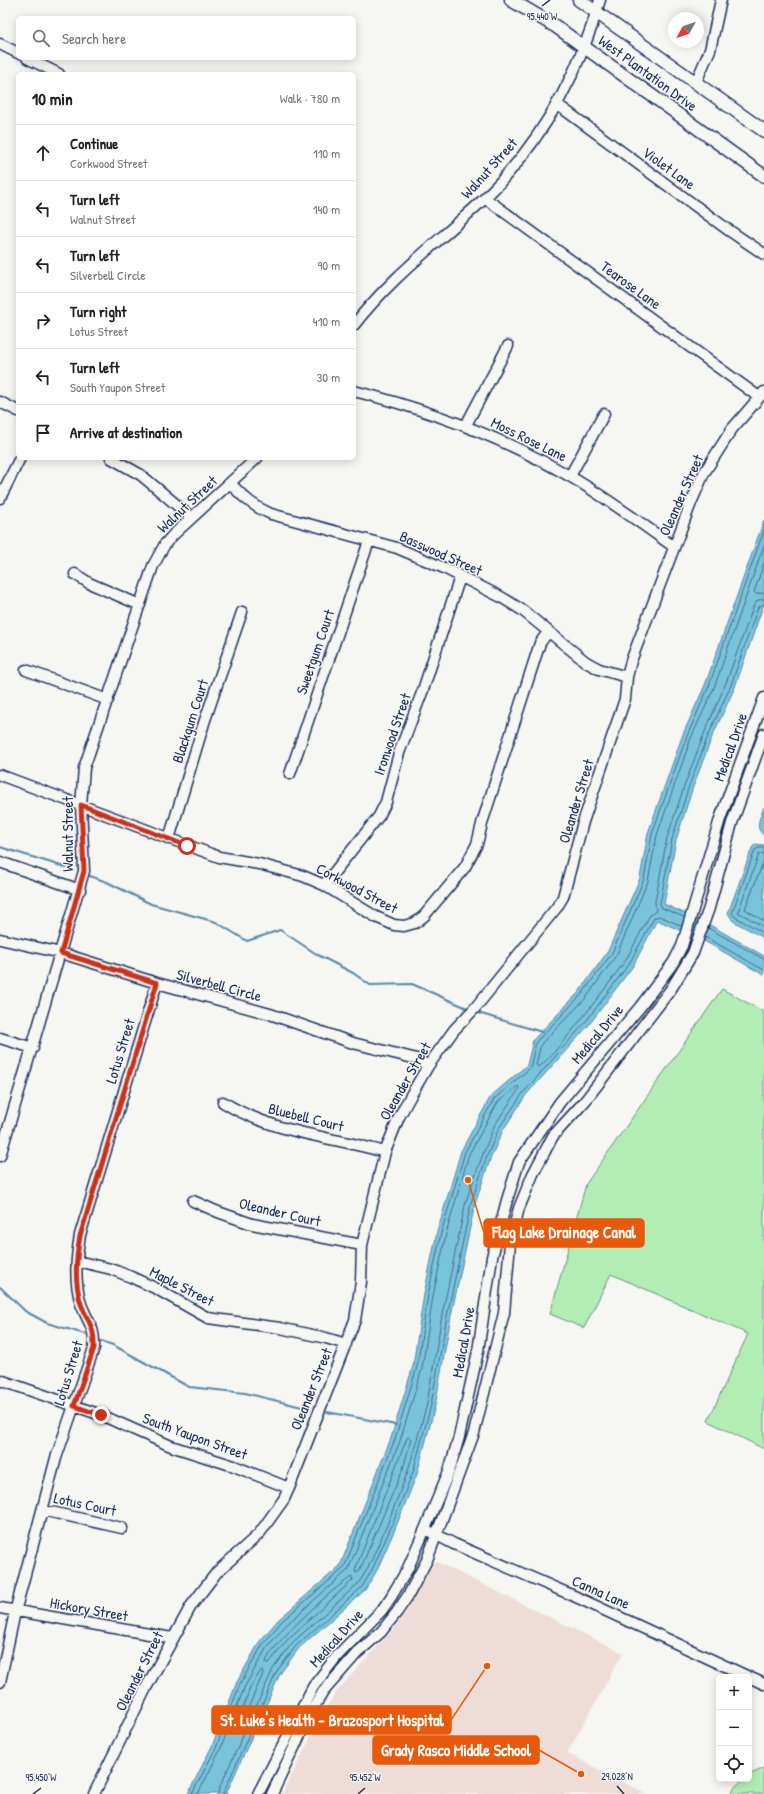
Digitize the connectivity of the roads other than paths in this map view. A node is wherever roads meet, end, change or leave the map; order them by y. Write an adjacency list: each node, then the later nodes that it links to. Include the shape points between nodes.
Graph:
1 (511, 0): 6 (main road, West Plantation Drive)
2 (579, 0): 4 (main road, West Plantation Drive)
3 (721, 0): 10 (street, via 710,50)
4 (598, 6): 6 (street, Walnut Street); 10 (main road, West Plantation Drive)
5 (0, 44): 7 (street)
6 (584, 47): 11 (street, Walnut Street); 13 (main road, West Plantation Drive)
7 (16, 52)
8 (31, 60): 9 (street)
9 (55, 72)
10 (696, 82): 12 (main road, West Plantation Drive)
11 (558, 105): 14 (street, Walnut Street, via 519,160); 15 (street, Violet Lane)
12 (764, 131)
13 (764, 176)
14 (485, 198): 16 (street, Walnut Street, via 405,269); 19 (street, Tearose Lane)
15 (764, 254)
16 (356, 323)
17 (508, 346): 23 (street)
18 (356, 391): 23 (street, Moss Rose Lane)
19 (762, 394): 32 (street, Oleander Street, via 732,429 704,473)
20 (0, 402): 21 (street)
21 (16, 410)
22 (604, 414): 27 (street)
23 (466, 425): 27 (street, Moss Rose Lane)
24 (19, 460): 29 (street)
25 (115, 460): 30 (street, via 141,475)
26 (255, 460): 28 (street, Walnut Street)
27 (570, 476): 32 (street, Moss Rose Lane, via 600,494)
28 (231, 484): 30 (street, Walnut Street); 31 (street, Basswood Street, via 246,501 265,512)
29 (0, 498)
30 (191, 517): 35 (street, Walnut Street, via 158,555)
31 (369, 541): 34 (street, Basswood Street, via 397,548); 43 (street, Sweetgum Court)
32 (674, 547): 39 (street, Oleander Street)
33 (75, 574): 35 (street, via 89,583)
34 (460, 577): 37 (street, Basswood Street, via 511,604); 48 (street, Ironwood Street, via 423,690 399,753 386,802 379,816)
35 (140, 605): 41 (street, Walnut Street)
36 (242, 612): 46 (street, Blackgum Court, via 204,723)
37 (548, 632): 39 (street, Basswood Street, via 586,662 599,669); 48 (street, Corkwood Street, via 540,643 477,844 465,867 424,916 415,923 394,925)
38 (26, 670): 41 (street)
39 (627, 677): 57 (street, Oleander Street, via 625,698 583,822 563,897 475,1008 454,1030)
40 (764, 698): 50 (street, Medical Drive, via 720,819)
41 (108, 700): 45 (street, Walnut Street, via 84,768)
42 (764, 734): 51 (street, Medical Drive, via 732,823)
43 (290, 774)
44 (0, 775): 45 (street, Corkwood Street)
45 (81, 805): 46 (street, Corkwood Street); 49 (street, Walnut Street, via 84,871)
46 (169, 839): 48 (street, Corkwood Street, via 219,857 276,868)
47 (0, 862): 49 (street)
48 (324, 885)
49 (80, 890): 53 (street, Walnut Street)
50 (696, 901): 51 (street); 70 (street, Medical Drive, via 684,941 673,963 640,1007 560,1102 519,1162 506,1200 492,1258 478,1351 459,1438 449,1471)
51 (710, 904): 71 (street, Medical Drive, via 696,945 683,971 585,1101 553,1136 533,1174 519,1208 510,1243 504,1313 474,1433)
52 (0, 939): 53 (street, Silverbell Circle)
53 (61, 953): 54 (street, Silverbell Circle); 56 (street, Walnut Street)
54 (157, 983): 57 (street, Silverbell Circle, via 270,1014 353,1043 417,1059); 63 (street, Lotus Street, via 80,1236)
55 (0, 1038): 56 (street)
56 (33, 1048): 60 (street, Walnut Street)
57 (428, 1066): 59 (street, Oleander Street, via 399,1117)
58 (222, 1102): 59 (street, Bluebell Court, via 271,1125)
59 (385, 1152): 62 (street, Oleander Street)
60 (0, 1153)
61 (193, 1201): 62 (street, Oleander Court, via 252,1224)
62 (362, 1246): 64 (street, Oleander Street, via 360,1295)
63 (76, 1262): 64 (street, Maple Street, via 111,1268 160,1291 208,1318 280,1328); 66 (street, Lotus Street, via 76,1284 82,1305 94,1330 94,1348)
64 (346, 1344): 67 (street, Oleander Street)
65 (0, 1380): 66 (street, South Yaupon Street)
66 (74, 1406): 67 (street, South Yaupon Street, via 171,1446 234,1466); 68 (street, Lotus Street)
67 (289, 1488): 74 (street, Oleander Street, via 259,1534 205,1586)
68 (42, 1510): 69 (street, Lotus Court); 73 (street, Lotus Street)
69 (122, 1528)
70 (425, 1529): 71 (street, Canna Lane); 78 (street, Medical Drive, via 407,1570 386,1603 337,1656 313,1687)
71 (437, 1535): 76 (street, Canna Lane); 79 (street, Medical Drive, via 419,1575 397,1612 381,1632 322,1692)
72 (0, 1608): 73 (street, Hickory Street)
73 (15, 1612): 74 (street, Hickory Street); 75 (street, Lotus Street)
74 (172, 1638): 77 (street, Oleander Street)
75 (0, 1682)
76 (764, 1684)
77 (94, 1794)
78 (258, 1794)
79 (272, 1794)

